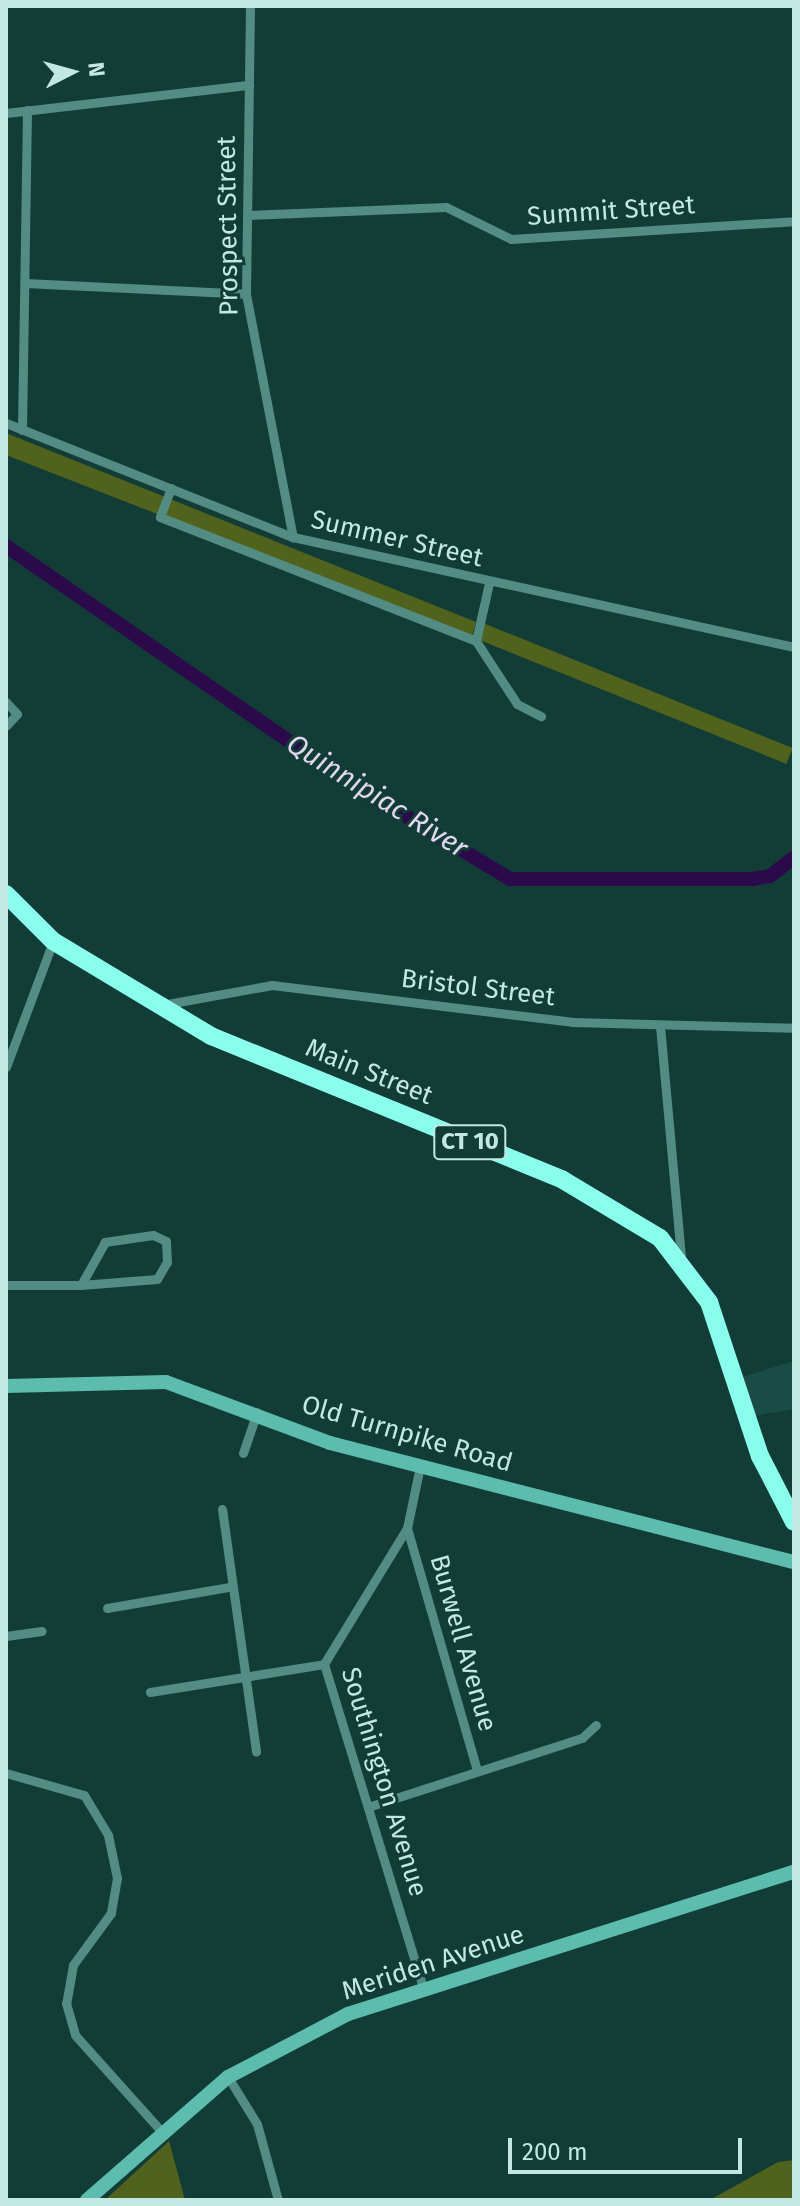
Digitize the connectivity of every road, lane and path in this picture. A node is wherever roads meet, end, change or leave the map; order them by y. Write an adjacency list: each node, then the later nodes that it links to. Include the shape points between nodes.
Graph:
1 (250, 6): 2 (street, Prospect Street)
2 (249, 85): 3 (street); 5 (street, Prospect Street)
3 (27, 110): 4 (street); 7 (street)
4 (6, 113)
5 (248, 215): 6 (street, Summit Street, via 446,207 511,239); 8 (street, Prospect Street)
6 (794, 221)
7 (25, 283): 8 (street); 10 (street)
8 (246, 294): 12 (street, Prospect Street)
9 (6, 423): 10 (street, Summer Street)
10 (22, 430): 11 (street, Summer Street)
11 (171, 488): 12 (street, Summer Street); 14 (street, via 160,517)
12 (293, 537): 13 (street, Summer Street)
13 (489, 583): 14 (street); 15 (street, Summer Street)
14 (476, 641): 17 (street, via 517,704)
15 (794, 647)
16 (6, 702): 18 (street, via 17,714)
17 (541, 716)
18 (6, 726)
19 (6, 894): 20 (highway, Main Street / CT 10)
20 (53, 941): 21 (highway, Main Street / CT 10); 24 (street)
21 (158, 1006): 22 (street, Bristol Street, via 272,985); 25 (highway, Main Street / CT 10, via 211,1036 563,1180 660,1238)
22 (660, 1026): 23 (street, Bristol Street); 25 (street)
23 (794, 1028)
24 (6, 1067)
25 (681, 1259): 33 (highway, Main Street / CT 10, via 709,1302 760,1456)
26 (6, 1285): 27 (street)
27 (81, 1285): 27 (street, via 157,1279 167,1262 166,1241 153,1235 105,1242)
28 (6, 1386): 29 (main road, Old Turnpike Road, via 166,1382)
29 (257, 1412): 30 (street); 31 (main road, Old Turnpike Road, via 330,1443)
30 (243, 1453)
31 (420, 1466): 34 (street, Southington Avenue); 35 (main road, Old Turnpike Road)
32 (222, 1509): 36 (street)
33 (794, 1522)
34 (407, 1528): 40 (street, Southington Avenue); 45 (street, Burwell Avenue)
35 (794, 1562)
36 (228, 1587): 37 (street); 41 (street)
37 (107, 1608)
38 (42, 1631): 39 (street)
39 (6, 1636)
40 (324, 1664): 41 (street); 47 (street, Southington Avenue)
41 (243, 1676): 42 (street); 44 (street)
42 (150, 1692)
43 (596, 1725): 45 (street, via 582,1738)
44 (256, 1752)
45 (477, 1770): 47 (street)
46 (6, 1773): 51 (street, via 84,1795 108,1835 117,1878 111,1913 73,1965 66,2003 75,2035)
47 (371, 1806): 49 (street, Southington Avenue)
48 (794, 1872): 49 (main road, Meriden Avenue)
49 (423, 1988): 50 (main road, Meriden Avenue, via 348,2014)
50 (228, 2077): 51 (main road, Meriden Avenue); 53 (street, via 257,2124)
51 (163, 2133): 52 (main road, Meriden Avenue)
52 (87, 2200)
53 (278, 2200)

